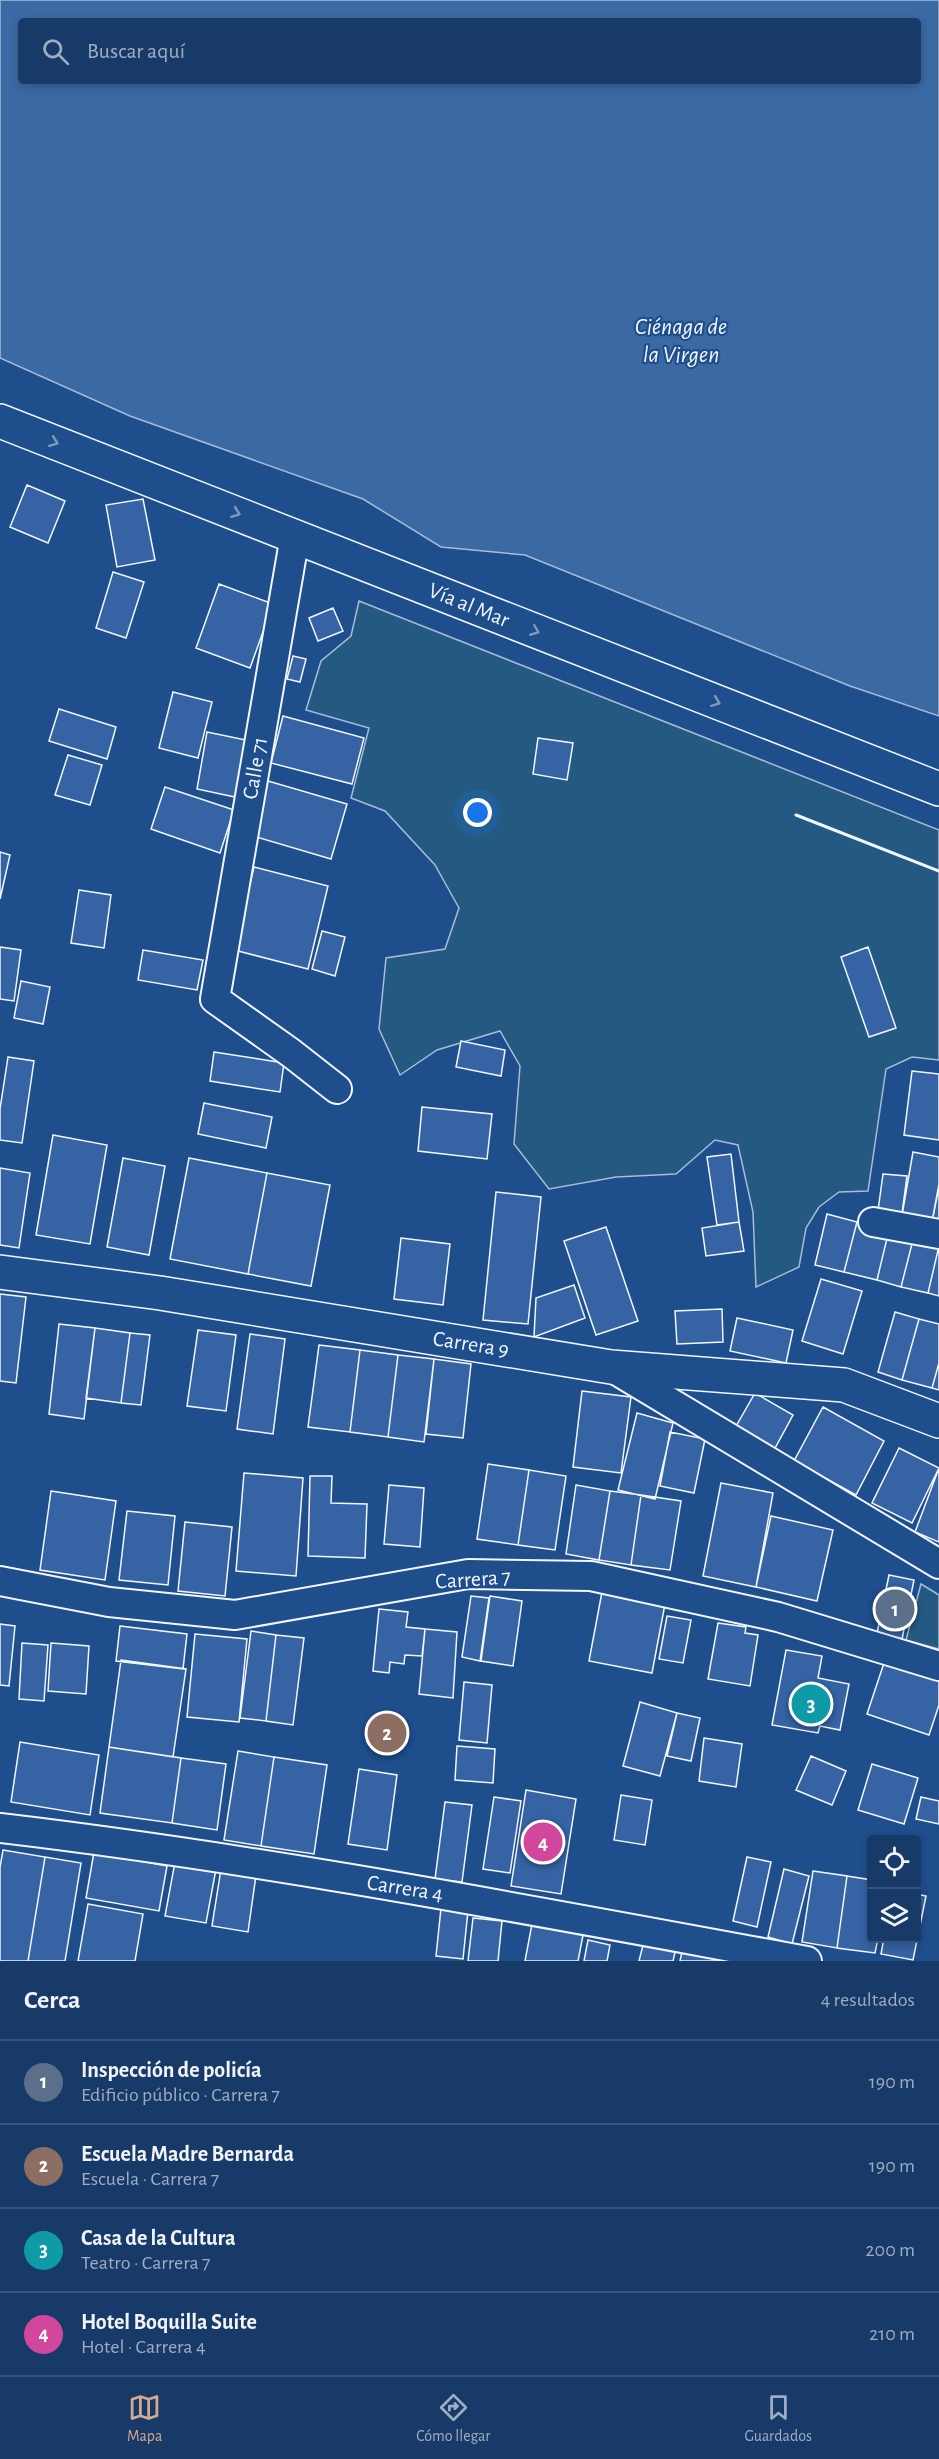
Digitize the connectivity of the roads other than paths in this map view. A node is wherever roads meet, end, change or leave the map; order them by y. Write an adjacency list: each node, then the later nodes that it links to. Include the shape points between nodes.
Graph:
1 (0, 421): 2 (main road, Vía al Mar, one-way to 2)
2 (295, 536): 3 (main road, Vía al Mar, one-way to 3); 4 (street, Calle 71, via 215,999)
3 (939, 789)
4 (337, 1089)
5 (873, 1222): 6 (street)
6 (939, 1234)
7 (0, 1272): 8 (main road, Carrera 9, via 160,1293)
8 (611, 1367): 9 (main road, Carrera 9, via 844,1385); 10 (street)
9 (939, 1421)
10 (939, 1564)
11 (0, 1581): 12 (street, Carrera 7, via 109,1602 235,1615 468,1574 591,1576 778,1617)
12 (939, 1666)
13 (0, 1828): 14 (street, Carrera 4, via 429,1892)
14 (807, 1961)

